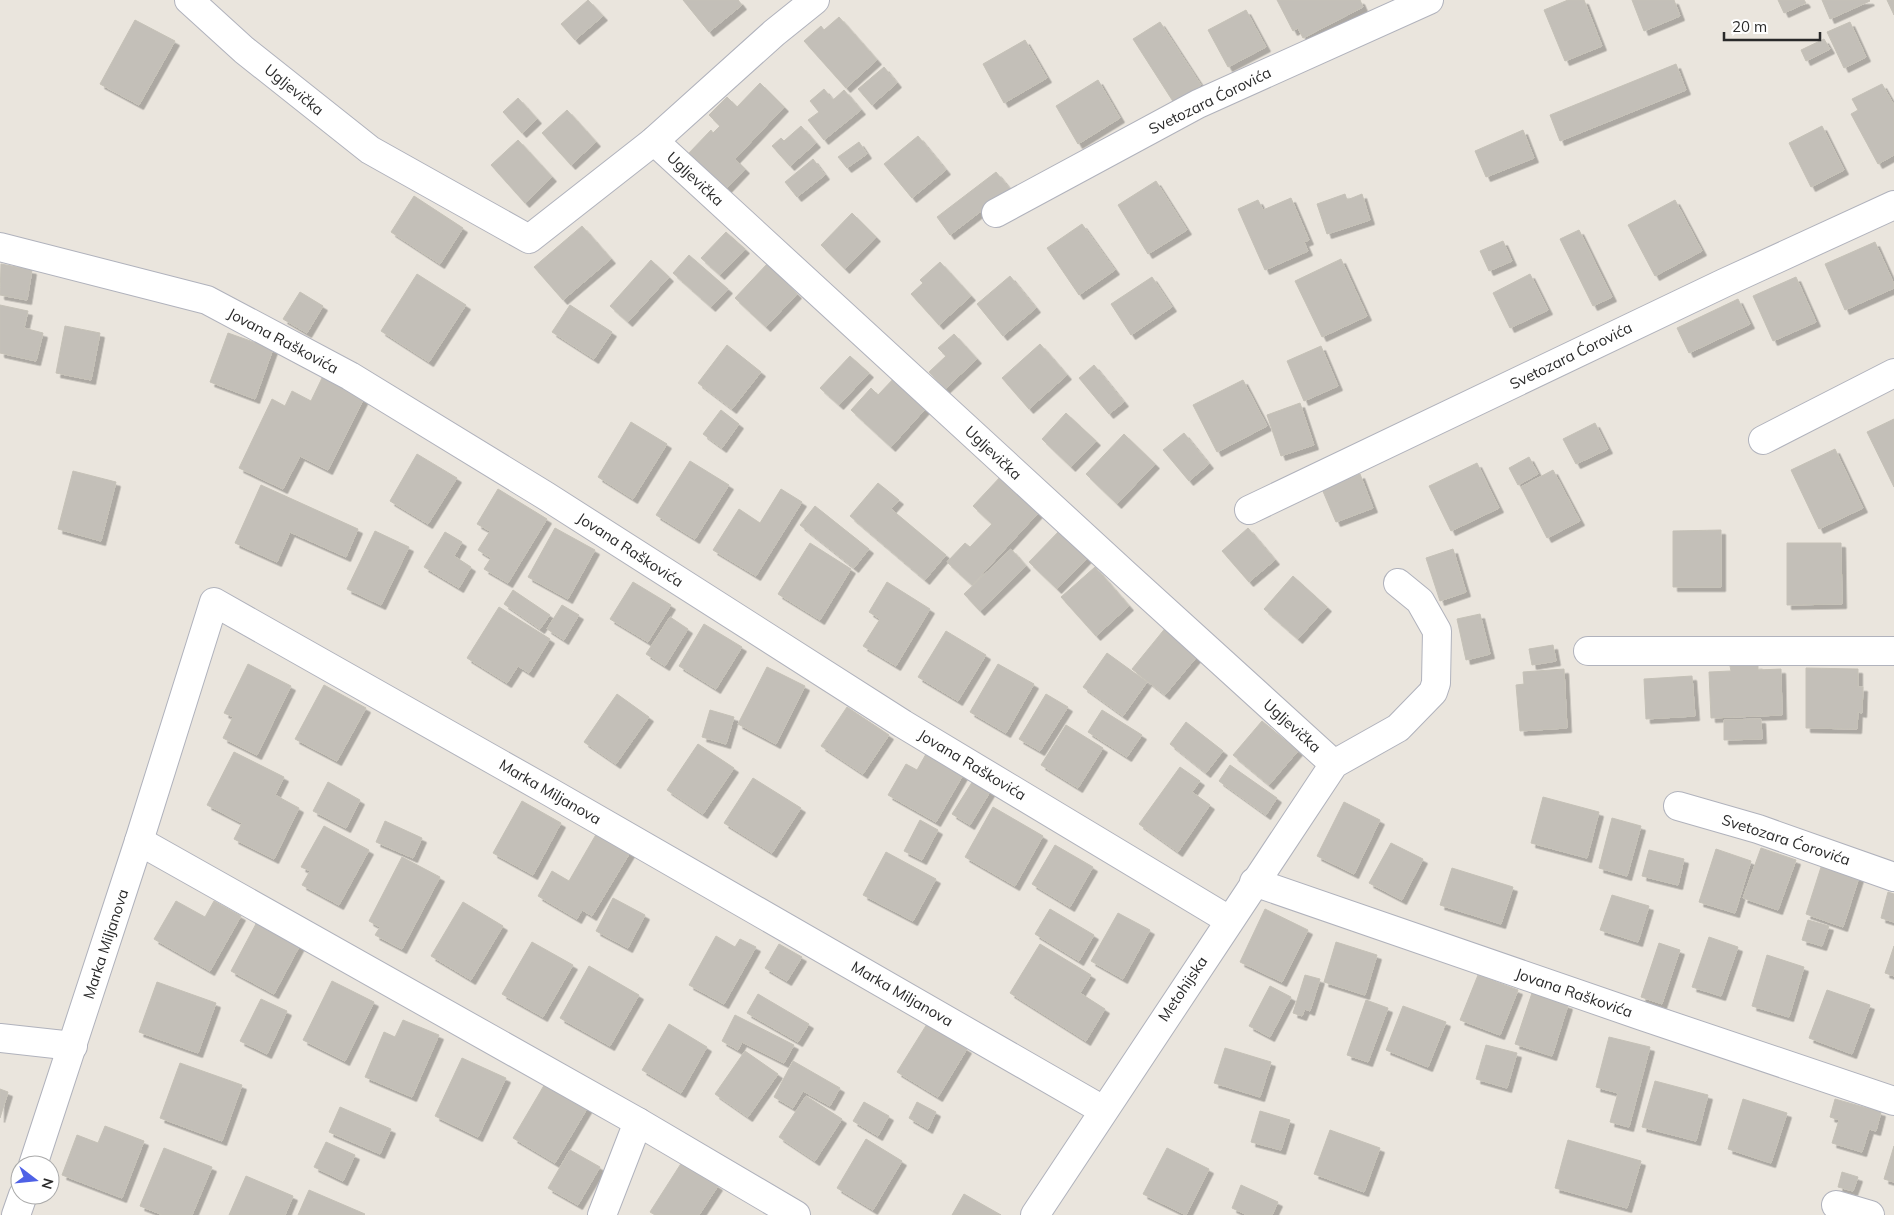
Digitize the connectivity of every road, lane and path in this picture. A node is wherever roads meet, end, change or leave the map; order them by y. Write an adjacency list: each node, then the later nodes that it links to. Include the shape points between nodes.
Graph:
1 (189, 0): 4 (street, Ugljevička, via 244,50 370,150 530,239)
2 (815, 0): 4 (street, Ugljevička)
3 (1429, 0): 6 (street, Svetozara Ćorovića, via 1198,104)
4 (654, 141): 14 (street, Ugljevička)
5 (1894, 205): 10 (street, Svetozara Ćorovića)
6 (996, 213)
7 (0, 247): 19 (street, Jovana Raškovića, via 207,300 350,376 554,501 903,724)
8 (1894, 374): 9 (street)
9 (1763, 440)
10 (1249, 510)
11 (1398, 583): 14 (street, via 1420,601 1438,631 1433,692 1398,728)
12 (1588, 651): 13 (street)
13 (1894, 651)
14 (1334, 764): 18 (street, Metohijska)
15 (1678, 806): 17 (street, Svetozara Ćorovića, via 1758,829)
16 (139, 841): 21 (street, Marka Miljanova); 23 (street, Marka Miljanova, via 214,602); 24 (street)
17 (1894, 877)
18 (1254, 882): 19 (street, Metohijska); 22 (street, Jovana Raškovića)
19 (1229, 920): 23 (street, Metohijska)
20 (0, 1038): 21 (street)
21 (73, 1046): 25 (street, Marka Miljanova)
22 (1894, 1101)
23 (1103, 1110): 29 (street, Metohijska)
24 (638, 1122): 27 (street); 28 (street)
25 (36, 1155)
26 (1836, 1205): 30 (street)
27 (602, 1215)
28 (796, 1215)
29 (1035, 1215)
30 (1870, 1215)

